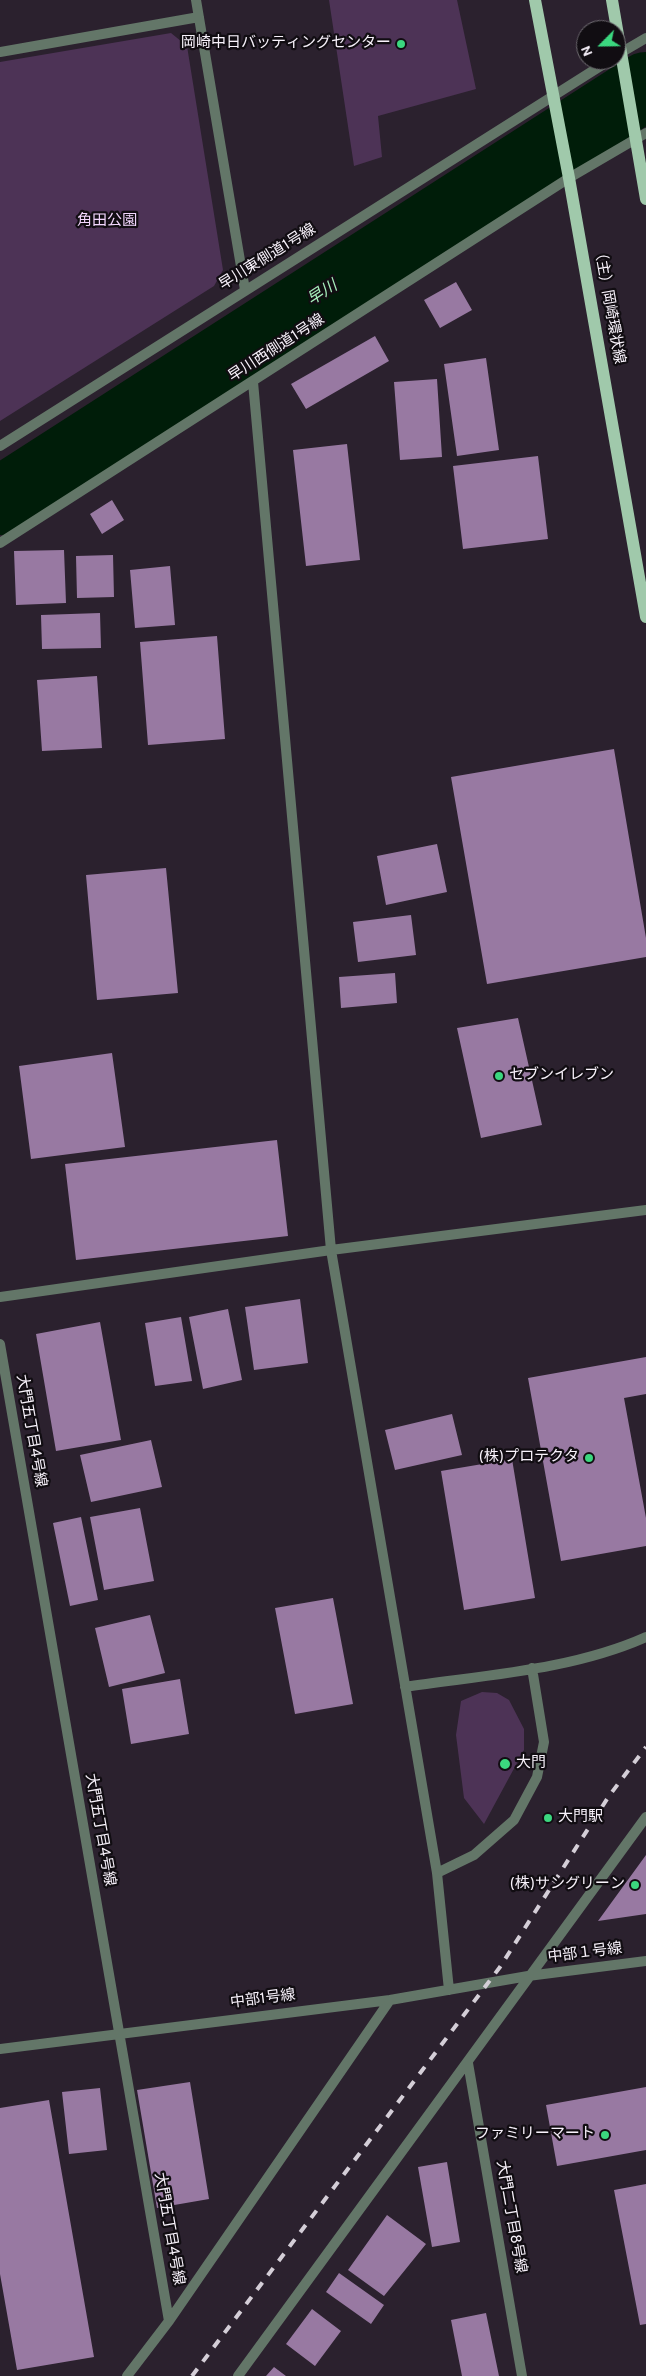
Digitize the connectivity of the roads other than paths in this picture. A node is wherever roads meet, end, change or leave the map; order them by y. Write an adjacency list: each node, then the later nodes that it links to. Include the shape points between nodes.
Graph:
1 (196, 0): 4 (street)
2 (535, 0): 11 (main road, （主）岡崎環状線)
3 (612, 0): 5 (main road)
4 (199, 17): 8 (street); 15 (street)
5 (614, 20)
6 (646, 38): 7 (street)
7 (626, 49)
8 (0, 52)
9 (595, 70): 11 (street, 早川東側道1号線)
10 (622, 70): 12 (main road)
11 (553, 97): 13 (main road, （主）岡崎環状線); 15 (street, 早川東側道1号線)
12 (641, 136): 13 (street, 早川西側道1号線); 14 (main road)
13 (570, 178): 16 (street, 早川西側道1号線); 19 (main road, （主）岡崎環状線)
14 (646, 199)
15 (245, 290): 17 (street, 早川東側道1号線)
16 (253, 382): 18 (street, 早川西側道1号線); 21 (street)
17 (0, 446)
18 (0, 542)
19 (646, 617)
20 (646, 1210): 21 (street)
21 (331, 1250): 22 (street); 26 (street)
22 (0, 1297)
23 (0, 1344): 33 (street, 大門五丁目4号線)
24 (646, 1637): 25 (street, via 614,1651)
25 (532, 1668): 26 (street); 28 (street, via 544,1742 537,1777 514,1820 474,1855)
26 (406, 1688): 28 (street)
27 (646, 1817): 30 (street)
28 (437, 1873): 31 (street)
29 (646, 1961): 30 (street, 中部１号線)
30 (528, 1976): 31 (street, 中部1号線); 35 (street)
31 (449, 1990): 32 (street, 中部1号線)
32 (390, 2000): 33 (street, 中部1号線); 36 (street)
33 (119, 2033): 34 (street, 中部1号線); 36 (street, 大門五丁目4号線)
34 (0, 2049)
35 (468, 2063): 38 (street); 39 (street, 大門二丁目8号線)
36 (168, 2321): 37 (street)
37 (127, 2376)
38 (238, 2376)
39 (522, 2376)

